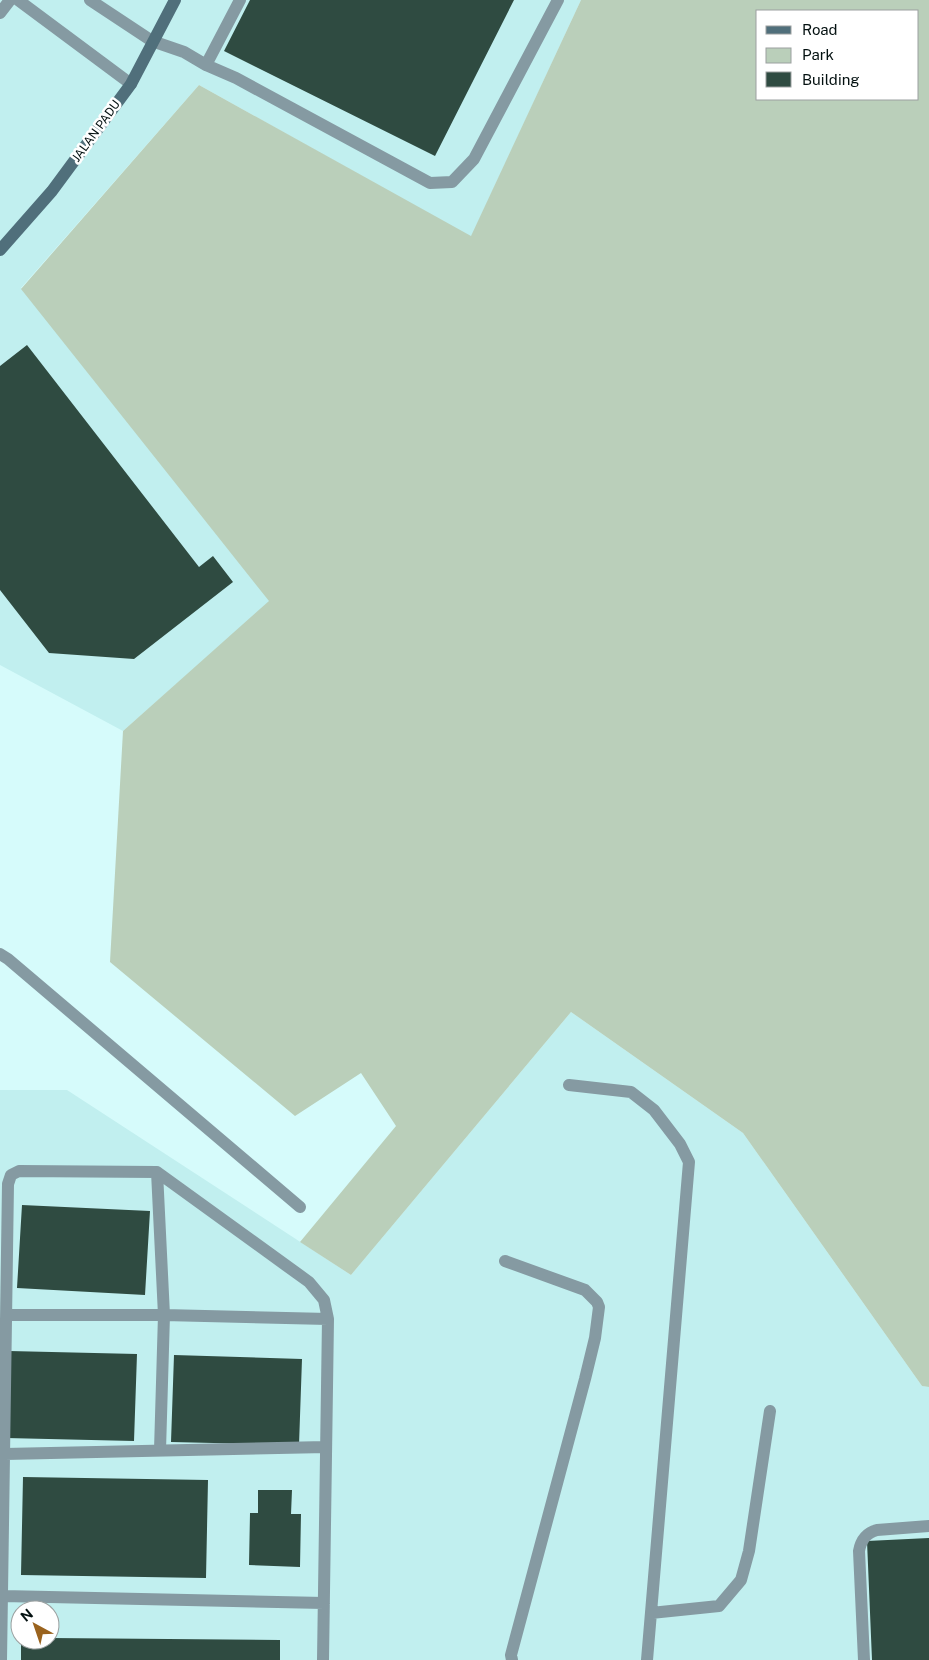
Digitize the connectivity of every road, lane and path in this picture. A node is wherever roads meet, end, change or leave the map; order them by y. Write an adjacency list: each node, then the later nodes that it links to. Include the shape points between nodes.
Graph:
1 (10, 0): 7 (street)
2 (18, 0): 10 (street)
3 (90, 0): 8 (street)
4 (175, 0): 8 (street, JALAN PADU)
5 (240, 0): 9 (street)
6 (558, 0): 9 (street, via 474,159 452,182 430,183)
7 (0, 13)
8 (152, 42): 9 (street, via 184,52); 10 (street, JALAN PADU)
9 (206, 65)
10 (131, 84): 11 (street, JALAN PADU, via 52,192)
11 (0, 250)
12 (0, 954): 15 (street)
13 (569, 1085): 27 (street, via 631,1092 654,1110 680,1144 689,1162)
14 (157, 1172): 17 (street, via 19,1171 11,1175 8,1184); 18 (street); 19 (street, via 309,1282 324,1300)
15 (300, 1207)
16 (505, 1261): 30 (street, via 585,1290 599,1307 585,1379)
17 (7, 1315): 18 (street); 23 (street)
18 (164, 1315): 19 (street); 22 (street)
19 (328, 1319): 21 (street)
20 (770, 1411): 27 (street, via 749,1551 741,1580 719,1606)
21 (326, 1448): 22 (street); 26 (street)
22 (160, 1450): 23 (street)
23 (5, 1454): 25 (street)
24 (929, 1526): 32 (street, via 877,1530 870,1532 860,1544)
25 (3, 1596): 26 (street); 28 (street)
26 (324, 1603): 29 (street)
27 (651, 1613): 31 (street)
28 (1, 1660)
29 (323, 1660)
30 (512, 1660)
31 (647, 1660)
32 (864, 1660)

